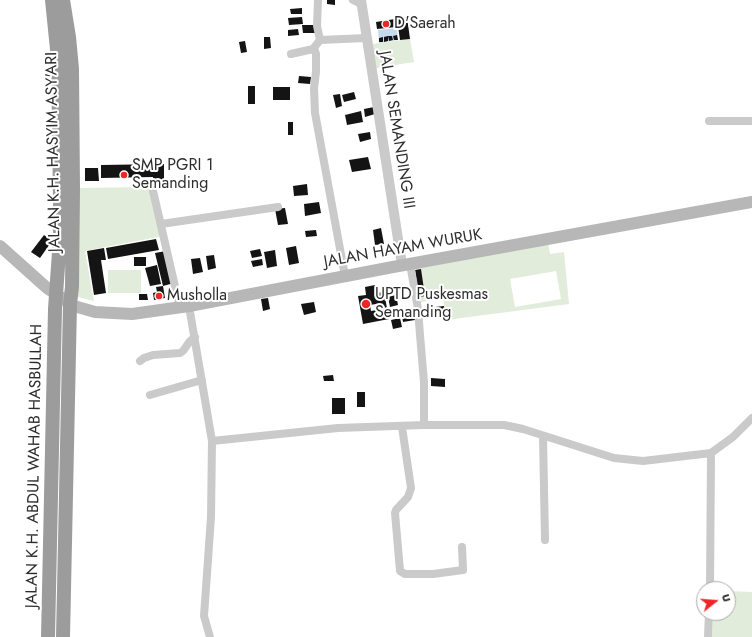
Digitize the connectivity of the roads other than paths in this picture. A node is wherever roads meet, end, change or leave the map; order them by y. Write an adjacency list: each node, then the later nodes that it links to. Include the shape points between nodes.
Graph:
1 (52, 0): 18 (highway, JALAN K.H. HASYIM ASY'ARI, via 58,60)
2 (63, 0): 18 (highway, JALAN K.H. HASYIM ASY'ARI, via 72,69 72,287)
3 (318, 0): 6 (street, via 317,26)
4 (358, 1): 5 (street, JALAN SEMANDING III)
5 (366, 38): 6 (street); 16 (street, JALAN SEMANDING III)
6 (320, 40): 7 (street)
7 (314, 48): 8 (street); 17 (street, via 315,113)
8 (291, 54)
9 (709, 121): 10 (street)
10 (752, 121)
11 (153, 191): 14 (street)
12 (752, 202): 16 (main road, JALAN HAYAM WURUK)
13 (278, 207): 14 (street)
14 (161, 224): 19 (street)
15 (0, 246): 18 (main road)
16 (406, 265): 17 (main road, JALAN HAYAM WURUK); 25 (street, via 418,309 424,382)
17 (344, 276): 19 (main road, JALAN HAYAM WURUK)
18 (63, 299): 19 (main road, JALAN HAYAM WURUK, via 80,309 107,314 132,314); 34 (highway, JALAN K.H. ABDUL WAHAB HASBULLAH); 35 (highway, JALAN K.H. ABDUL WAHAB HASBULLAH)
19 (185, 307): 20 (street)
20 (195, 337): 21 (street, via 180,353 153,355); 22 (street)
21 (140, 361)
22 (202, 380): 23 (street); 28 (street)
23 (150, 395)
24 (752, 418): 29 (street, via 733,437)
25 (424, 425): 26 (street); 27 (street, via 504,425)
26 (402, 427): 28 (street, via 338,428); 31 (street, via 410,488 408,497 395,513 400,571 405,574 433,574 463,570)
27 (543, 436): 29 (street, via 623,460 643,461); 30 (street)
28 (212, 441): 36 (street, via 211,516 204,616)
29 (711, 452): 32 (street)
30 (545, 540)
31 (462, 547)
32 (710, 581)
33 (709, 621): 37 (street)
34 (48, 637)
35 (63, 637)
36 (210, 637)
37 (708, 637)

